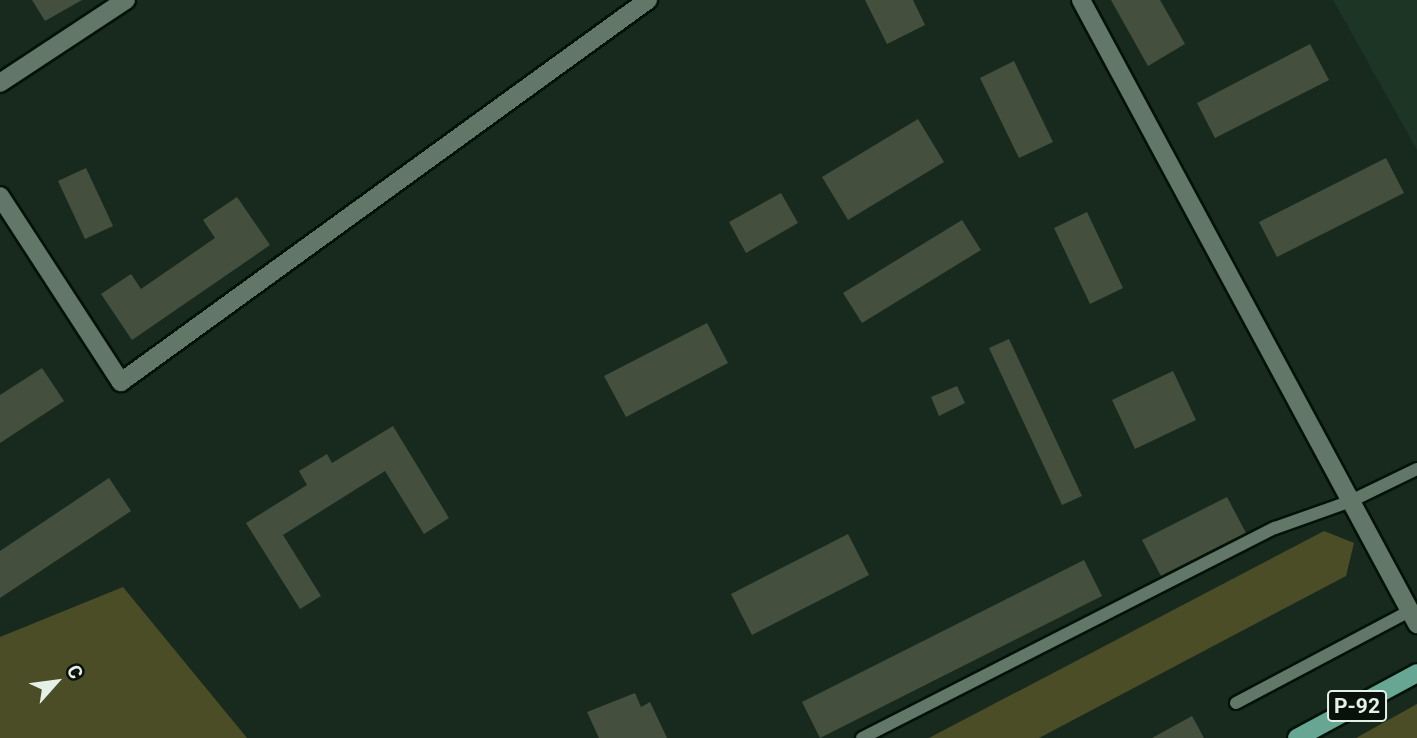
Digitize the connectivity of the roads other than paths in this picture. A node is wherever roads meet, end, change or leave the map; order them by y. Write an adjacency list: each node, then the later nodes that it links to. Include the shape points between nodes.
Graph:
1 (126, 0): 4 (street)
2 (648, 0): 5 (street, via 121,382)
3 (1081, 0): 7 (street)
4 (0, 83)
5 (0, 196)
6 (1417, 468): 7 (lane)
7 (1351, 500): 8 (street); 11 (lane, via 1275,528)
8 (1414, 617): 10 (lane)
9 (1417, 673): 12 (main road, Р-92)
10 (1236, 703)
11 (862, 738)
12 (1297, 738)

